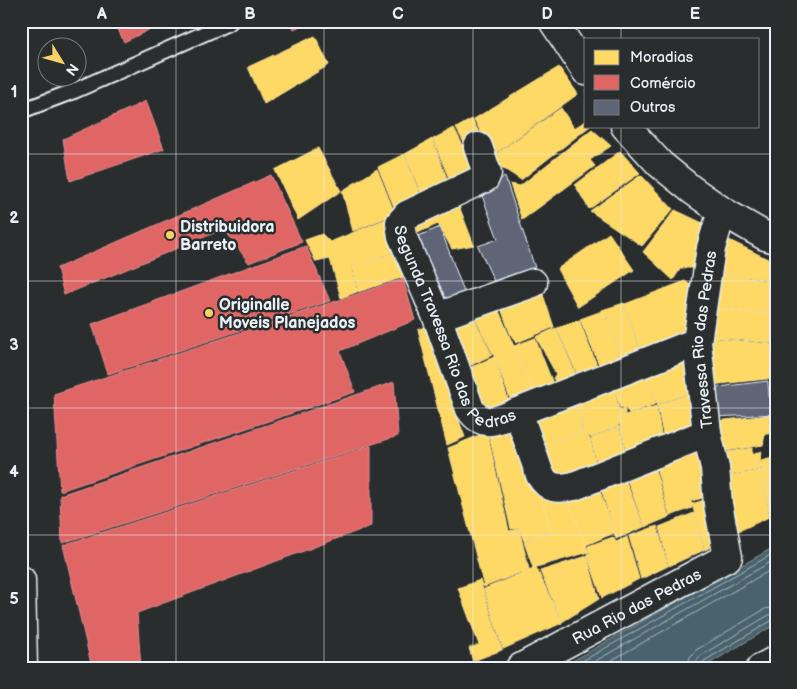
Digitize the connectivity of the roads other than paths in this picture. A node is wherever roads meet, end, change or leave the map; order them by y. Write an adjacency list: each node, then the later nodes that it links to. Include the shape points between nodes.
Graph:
1 (553, 21): 3 (street)
2 (230, 22): 4 (lane)
3 (584, 68)
4 (21, 112)
5 (628, 128): 7 (street, via 660,164)
6 (478, 147): 10 (street, Segunda Travessa Rio das Pedras, via 487,173 485,178 407,215 400,223 402,236)
7 (722, 211): 8 (street); 11 (street, Travessa Rio das Pedras, via 711,248)
8 (776, 239)
9 (533, 283): 10 (street)
10 (437, 317): 12 (street, Segunda Travessa Rio das Pedras, via 475,416 485,422)
11 (698, 342): 12 (street); 13 (street, Travessa Rio das Pedras)
12 (518, 412): 13 (street, Segunda Travessa Rio das Pedras, via 544,482 562,488)
13 (707, 433): 14 (street, Travessa Rio das Pedras)
14 (728, 557): 18 (street, Rua Rio das Pedras)
15 (21, 580): 17 (street)
16 (776, 660): 19 (street)
17 (23, 668)
18 (520, 668)
19 (760, 668)

